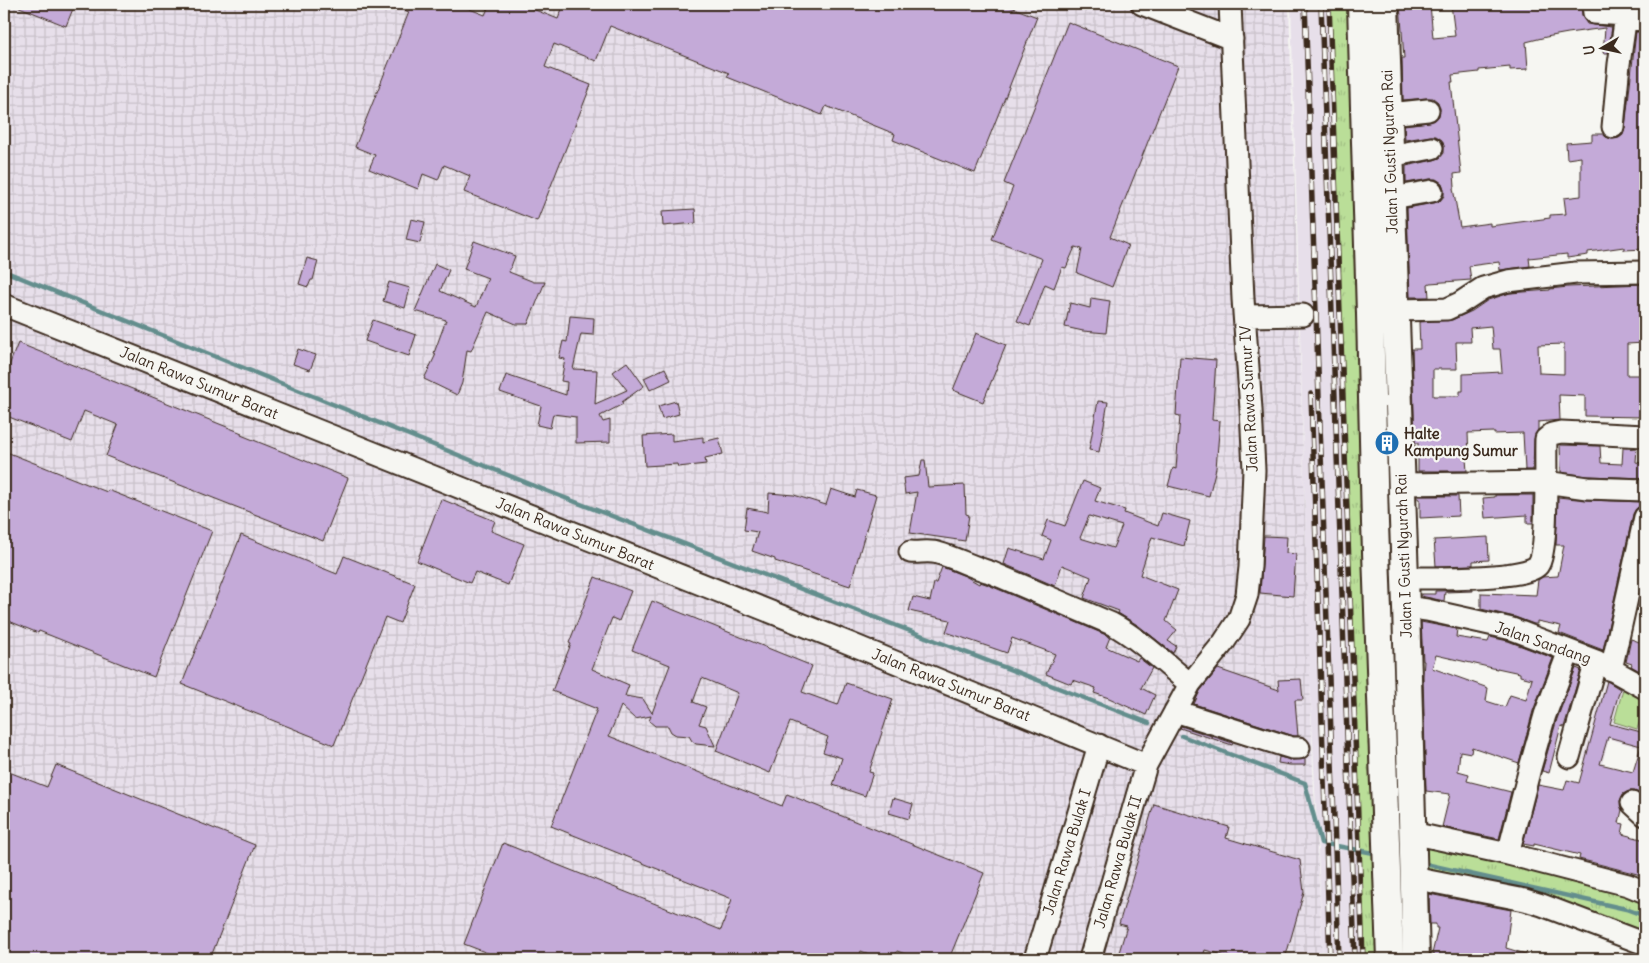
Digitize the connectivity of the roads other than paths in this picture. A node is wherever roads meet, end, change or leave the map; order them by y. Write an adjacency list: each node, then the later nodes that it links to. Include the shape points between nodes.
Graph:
1 (1142, 4): 7 (street)
2 (1230, 4): 7 (street, Jalan Rawa Sumur IV)
3 (1361, 4): 38 (main road, Jalan I Gusti Ngurah Rai, via 1375,532)
4 (1385, 4): 9 (main road, Jalan I Gusti Ngurah Rai)
5 (1593, 4): 6 (street, via 1594,13)
6 (1635, 18): 10 (street, via 1619,64)
7 (1232, 39): 19 (street, Jalan Rawa Sumur IV)
8 (1428, 110): 9 (street)
9 (1389, 114): 12 (main road, Jalan I Gusti Ngurah Rai)
10 (1613, 127)
11 (1432, 148): 12 (street)
12 (1390, 156): 14 (main road, Jalan I Gusti Ngurah Rai)
13 (1432, 191): 14 (street)
14 (1392, 198): 17 (main road, Jalan I Gusti Ngurah Rai)
15 (1645, 272): 17 (street, via 1576,272 1508,281 1483,288 1447,309)
16 (4, 305): 33 (street, Jalan Rawa Sumur Barat)
17 (1396, 310): 22 (main road, Jalan I Gusti Ngurah Rai)
18 (1303, 315): 19 (street)
19 (1245, 316): 30 (street, Jalan Rawa Sumur IV, via 1254,470 1247,595 1239,619)
20 (1645, 436): 21 (street, via 1580,432 1552,434 1546,439)
21 (1545, 482): 22 (street); 23 (street, via 1586,488); 26 (street, via 1546,520 1542,556 1537,566 1528,571 1503,575)
22 (1402, 484): 26 (main road, Jalan I Gusti Ngurah Rai)
23 (1645, 490)
24 (1645, 517): 29 (street)
25 (910, 552): 30 (street, via 936,552 1120,629)
26 (1405, 578): 27 (main road, Jalan I Gusti Ngurah Rai)
27 (1406, 607): 28 (street, Jalan Sandang, via 1512,629); 38 (main road, Jalan I Gusti Ngurah Rai)
28 (1569, 651): 29 (street, Jalan Sandang); 37 (street, via 1545,715)
29 (1603, 665): 31 (street, Jalan Sandang); 35 (street)
30 (1190, 684): 32 (street, Jalan Rawa Sumur IV)
31 (1645, 688)
32 (1175, 711): 34 (street); 36 (street, Jalan Rawa Sumur IV)
33 (1098, 745): 36 (street, Jalan Rawa Sumur Barat); 41 (street, Jalan Rawa Bulak I)
34 (1298, 748)
35 (1569, 757)
36 (1146, 765): 42 (street, Jalan Rawa Bulak II)
37 (1508, 854): 38 (street); 39 (street)
38 (1404, 855): 40 (street); 43 (main road, Jalan I Gusti Ngurah Rai); 44 (main road, Jalan I Gusti Ngurah Rai)
39 (1645, 891)
40 (1645, 944)
41 (1035, 959)
42 (1090, 959)
43 (1390, 959)
44 (1416, 959)

